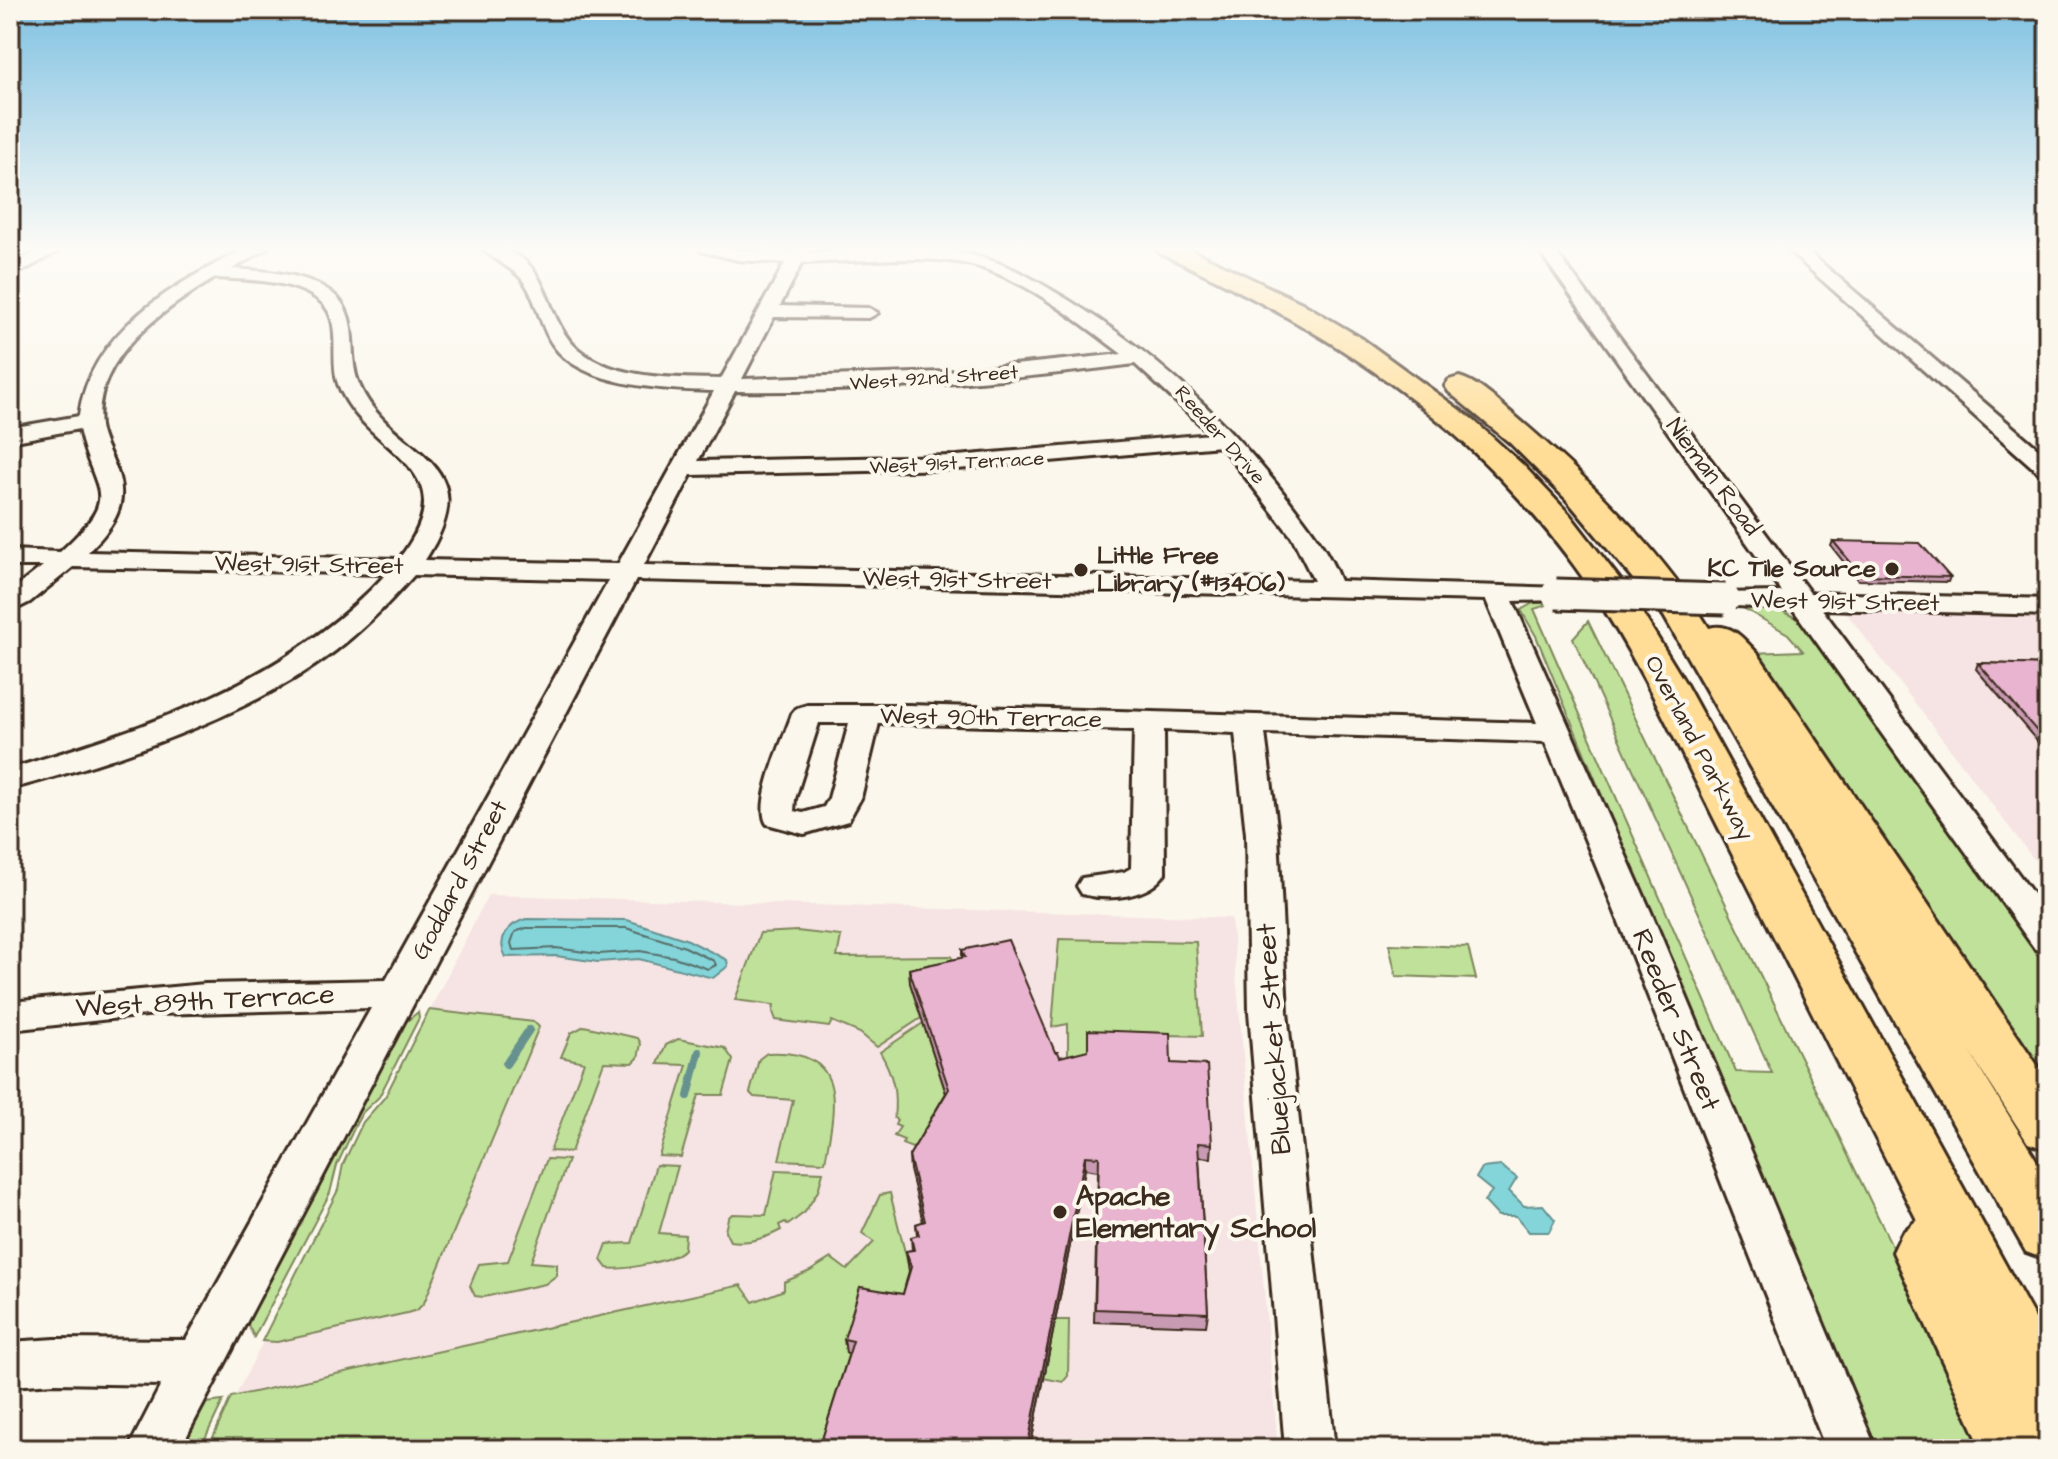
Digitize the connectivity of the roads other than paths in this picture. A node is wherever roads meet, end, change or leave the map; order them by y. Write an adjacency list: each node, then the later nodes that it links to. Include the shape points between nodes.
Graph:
1 (150, 316): 12 (street, via 108,361 95,386)
2 (340, 316): 20 (street, via 348,385 376,424 425,466 432,481 435,510 419,552)
3 (549, 316): 11 (street, West 92nd Street, via 564,347 581,360 648,380)
4 (765, 316): 11 (street, Goddard Street)
5 (1078, 316): 10 (street, Reeder Drive)
6 (1309, 316): 37 (highway, Overland Parkway, via 1406,378 1506,464 1601,577 1664,681)
7 (1350, 316): 19 (highway, Overland Parkway, via 1395,341 1519,434)
8 (1595, 316): 24 (street, Nieman Road)
9 (1872, 316): 16 (street)
10 (1140, 357): 11 (street, West 92nd Street, via 957,378); 14 (street, Reeder Drive)
11 (727, 384): 15 (street, Goddard Street)
12 (89, 421): 13 (street); 18 (street, via 110,481 110,510)
13 (10, 435)
14 (1229, 439): 15 (street, West 91st Terrace, via 997,462); 22 (street, Reeder Drive, via 1310,545)
15 (684, 468): 21 (street, Goddard Street)
16 (2048, 469)
17 (10, 558): 18 (street, West 91st Street)
18 (65, 559): 20 (street, West 91st Street); 25 (street)
19 (1641, 561): 36 (highway, via 1744,662); 38 (highway, Overland Parkway, via 1681,613 1748,723)
20 (406, 567): 21 (street, West 91st Street); 31 (street, via 370,608 329,642 255,688 156,731)
21 (625, 572): 22 (street, West 91st Street); 34 (street, Goddard Street)
22 (1330, 589): 23 (street, West 91st Street)
23 (1496, 593): 24 (street, West 91st Street, bridge); 30 (street, Reeder Street)
24 (1803, 601): 26 (street, West 91st Street); 33 (street, Nieman Road)
25 (10, 604)
26 (2048, 607)
27 (866, 715): 27 (street, West 90th Terrace, via 837,814 804,824 778,817 807,714); 28 (street, West 90th Terrace)
28 (1149, 722): 29 (street, West 90th Terrace); 32 (street, via 1148,873 1132,883)
29 (1249, 724): 30 (street, West 90th Terrace); 43 (street, Bluejacket Street, via 1262,834 1268,1012)
30 (1557, 733): 44 (street, Reeder Street)
31 (10, 779)
32 (1094, 886)
33 (2048, 940)
34 (400, 994): 35 (street, West 89th Terrace, via 189,996); 39 (street, Goddard Street)
35 (10, 1016)
36 (2048, 1127)
37 (1952, 1228): 41 (highway, Overland Parkway); 45 (highway, via 1924,1252)
38 (2048, 1233)
39 (200, 1363): 40 (street); 42 (street, Goddard Street)
40 (10, 1364)
41 (2048, 1409)
42 (153, 1449)
43 (1310, 1449)
44 (1851, 1449)
45 (2018, 1449)

